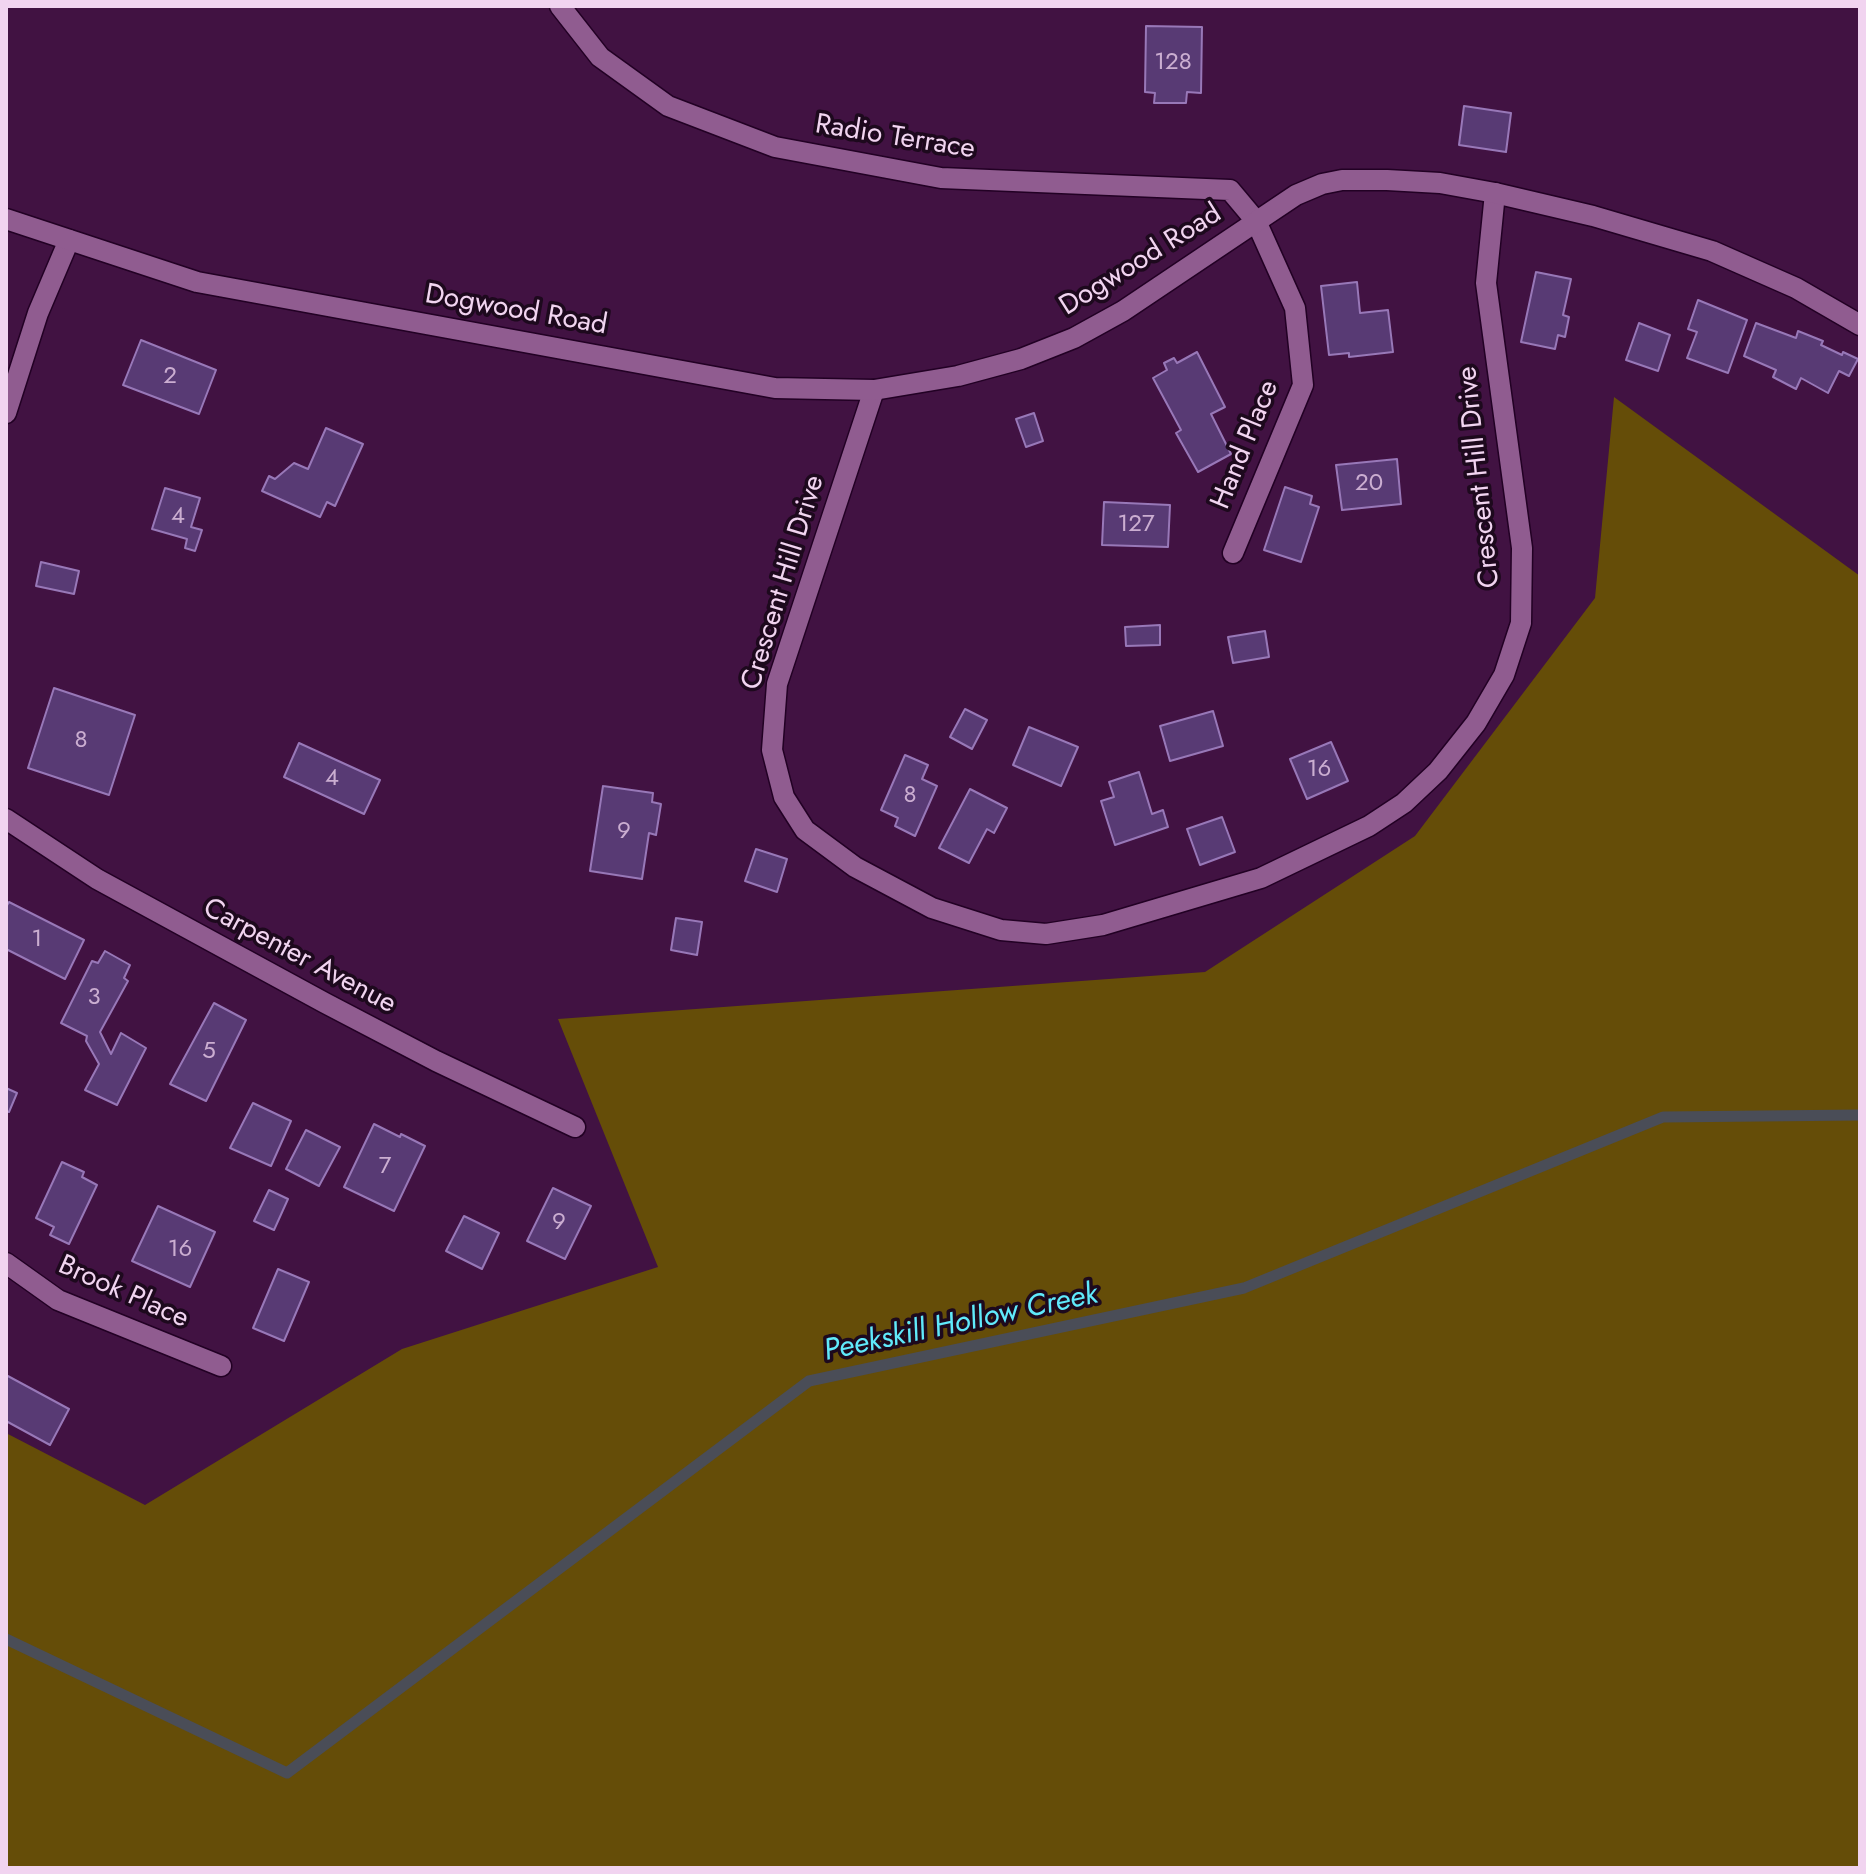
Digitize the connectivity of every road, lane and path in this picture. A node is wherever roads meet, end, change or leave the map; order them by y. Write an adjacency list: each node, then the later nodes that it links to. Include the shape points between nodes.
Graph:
1 (560, 6): 4 (street, Radio Terrace, via 600,57 668,106 775,147 941,178 1230,190)
2 (1495, 193): 4 (street, Dogwood Road, via 1440,183 1342,180 1296,195); 6 (street, Dogwood Road, via 1712,251 1796,288); 7 (street, Crescent Hill Drive, via 1486,283 1522,548 1521,623 1504,675 1476,723 1404,803 1369,826 1261,878 1103,925 1046,934 1001,930 932,908 855,867 805,830 784,797 772,750 777,684)
3 (6, 219): 5 (street, Dogwood Road)
4 (1256, 221): 7 (street, Dogwood Road, via 1074,338 958,376); 9 (street, Hand Place, via 1295,308 1303,385)
5 (69, 240): 7 (street, Dogwood Road, via 197,282 775,388); 8 (street, via 38,313)
6 (1860, 325)
7 (874, 390)
8 (6, 413)
9 (1233, 553)
10 (6, 819): 11 (street, Carpenter Avenue, via 97,879 311,996)
11 (575, 1127)
12 (6, 1263): 13 (street, Brook Place, via 58,1300)
13 (221, 1366)

